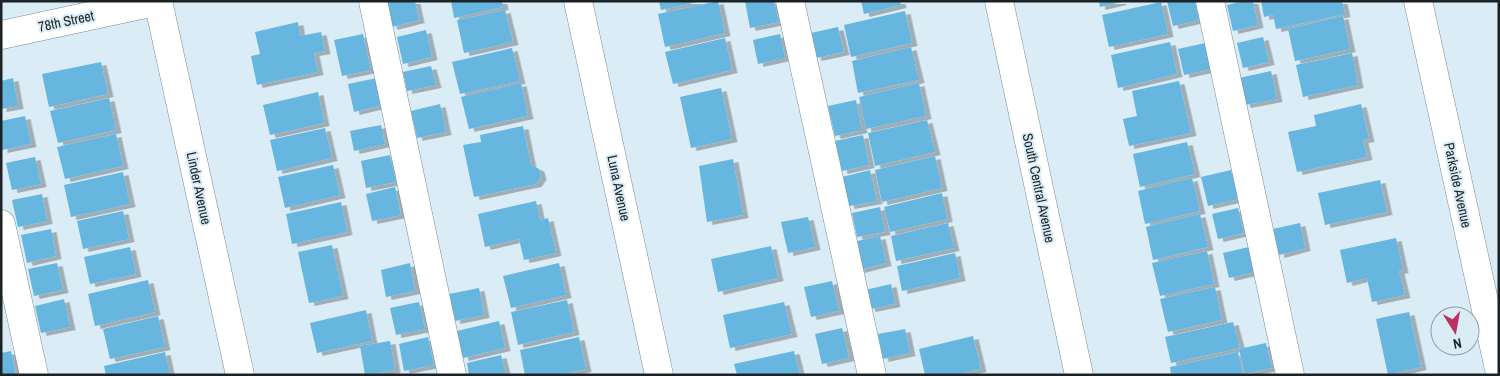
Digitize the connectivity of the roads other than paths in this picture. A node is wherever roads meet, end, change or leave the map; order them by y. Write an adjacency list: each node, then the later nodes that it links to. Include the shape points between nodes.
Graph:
1 (158, 1): 8 (street, 78th Street); 12 (street, Linder Avenue)
2 (373, 1): 13 (street)
3 (578, 1): 14 (street, Luna Avenue)
4 (790, 1): 15 (street)
5 (998, 1): 16 (street, South Central Avenue)
6 (1210, 1): 17 (street)
7 (1418, 1): 10 (street, Parkside Avenue)
8 (1, 34)
9 (1, 224): 11 (street)
10 (1499, 369)
11 (34, 375)
12 (240, 375)
13 (452, 375)
14 (660, 375)
15 (872, 375)
16 (1078, 375)
17 (1290, 375)

